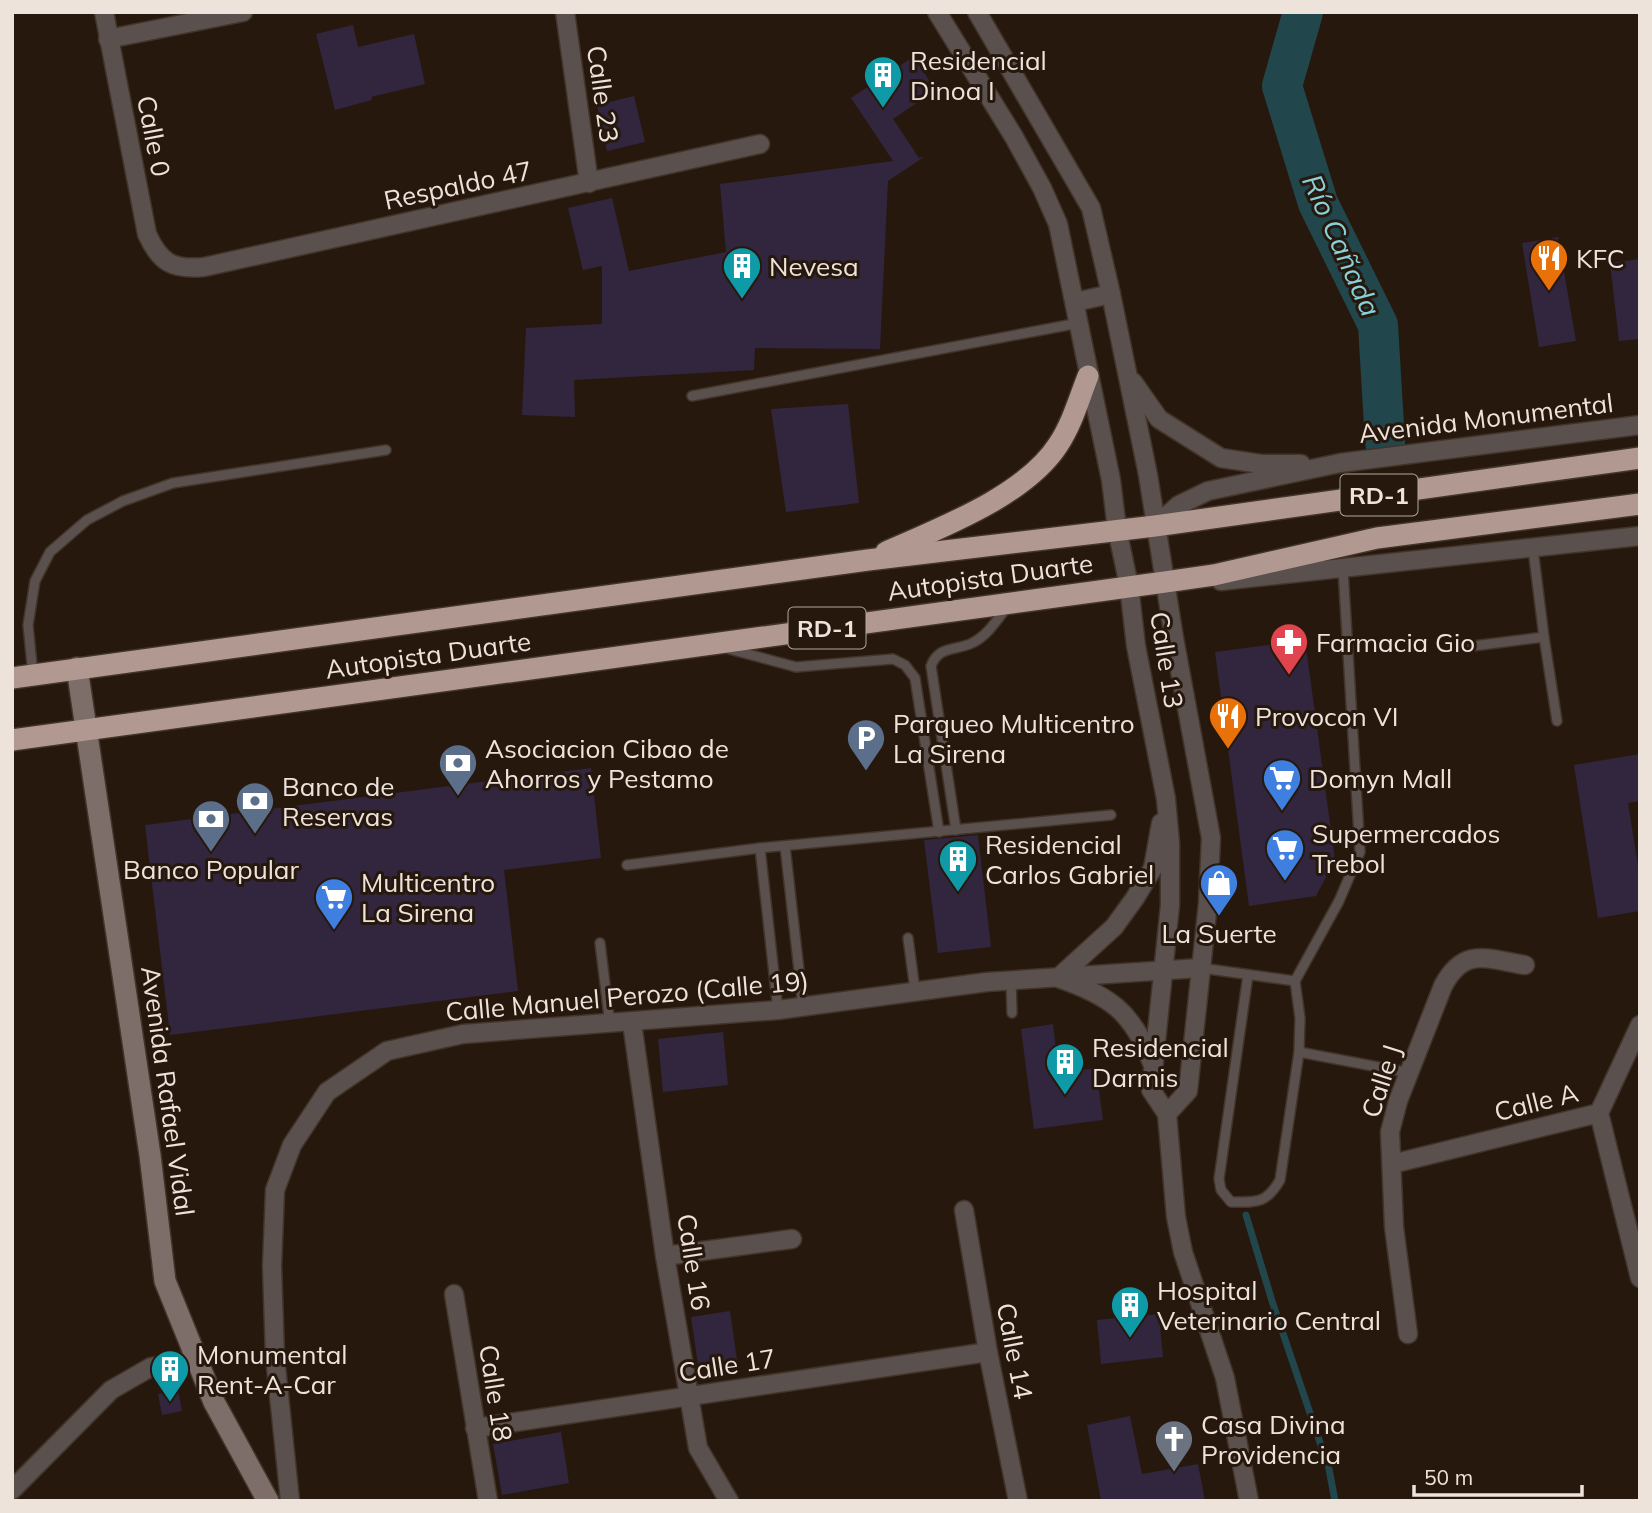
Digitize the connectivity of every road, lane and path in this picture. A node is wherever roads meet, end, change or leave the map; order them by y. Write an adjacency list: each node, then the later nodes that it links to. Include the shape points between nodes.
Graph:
1 (104, 12): 6 (street, Calle 0)
2 (243, 12): 6 (street)
3 (565, 12): 8 (street, Calle 23)
4 (937, 12): 11 (street, Calle 13, via 1042,188 1058,224)
5 (981, 14): 10 (street, via 1091,208)
6 (108, 39): 9 (street, Calle 0, via 147,234 154,251)
7 (760, 144): 8 (street, Respaldo 47)
8 (589, 183): 9 (street, Respaldo 47, via 204,267 185,269)
9 (167, 263)
10 (1111, 294): 11 (street); 13 (street)
11 (1074, 302): 12 (street, Calle 13)
12 (1079, 323): 14 (street, Calle 13); 15 (lane)
13 (1128, 375): 19 (street, Avenida Monumental, via 1159,419 1221,458 1261,464); 21 (street)
14 (1088, 376): 22 (street, Calle 13); 25 (highway, via 1072,421 1032,477 945,526)
15 (692, 396)
16 (1640, 425): 19 (street, Avenida Monumental)
17 (386, 450): 34 (lane, via 173,483 87,520 50,552 35,581)
18 (1640, 458): 21 (highway, Autopista Duarte / RD-1)
19 (1340, 463): 21 (street, Avenida Monumental, via 1208,491 1179,505)
20 (1640, 504): 27 (highway, Autopista Duarte / RD-1, via 1377,538)
21 (1155, 526): 22 (highway, Autopista Duarte / RD-1); 27 (street)
22 (1117, 529): 25 (highway, Autopista Duarte / RD-1); 28 (street, Calle 13)
23 (1640, 536): 24 (street)
24 (1533, 549): 26 (street); 30 (lane)
25 (868, 560): 33 (highway, Autopista Duarte / RD-1)
26 (1343, 569): 27 (street, via 1215,582); 53 (lane, via 1360,852)
27 (1165, 582): 28 (highway, Autopista Duarte / RD-1); 48 (street, via 1210,838)
28 (1129, 586): 29 (highway, Autopista Duarte / RD-1); 38 (street, Calle 13)
29 (1010, 603): 31 (highway, Autopista Duarte / RD-1); 40 (lane, via 988,632 971,644 948,648 931,666)
30 (1544, 637): 32 (lane); 35 (lane)
31 (714, 644): 36 (highway, Autopista Duarte / RD-1); 41 (lane, via 796,667 893,659 905,665 915,678)
32 (1473, 646)
33 (77, 668): 34 (highway, Autopista Duarte / RD-1); 36 (main road, Avenida Rafael Vidal)
34 (23, 677)
35 (1557, 721)
36 (86, 731): 37 (highway, Autopista Duarte / RD-1); 74 (main road, Avenida Rafael Vidal, via 165,1281)
37 (12, 740)
38 (1166, 799): 49 (street, Calle 13, via 1170,905); 51 (street, via 1153,868 1141,888 1114,928)
39 (1111, 815): 40 (lane)
40 (956, 830): 41 (lane)
41 (939, 832): 42 (lane)
42 (785, 846): 43 (lane); 55 (lane)
43 (760, 848): 44 (lane); 56 (lane)
44 (627, 865)
45 (908, 938): 54 (lane)
46 (600, 943): 59 (lane)
47 (1525, 965): 63 (street, Calle J, via 1477,958 1451,971)
48 (1200, 968): 49 (street, Calle Manuel Perozo (Calle 19)); 50 (lane); 65 (street, via 1188,1091)
49 (1162, 970): 51 (street, Calle Manuel Perozo (Calle 19)); 62 (street, Calle 13)
50 (1248, 975): 53 (lane); 61 (lane, via 1219,1179 1231,1202 1259,1202 1280,1180)
51 (1058, 978): 52 (street, Calle Manuel Perozo (Calle 19)); 62 (street, via 1113,1004 1129,1018 1142,1035)
52 (1011, 981): 54 (street, Calle Manuel Perozo (Calle 19)); 57 (lane)
53 (1295, 981): 61 (lane)
54 (915, 990): 55 (street, Calle Manuel Perozo (Calle 19))
55 (803, 1006): 56 (street, Calle Manuel Perozo (Calle 19))
56 (778, 1010): 58 (street, Calle Manuel Perozo (Calle 19))
57 (1012, 1013)
58 (632, 1023): 59 (street, Calle Manuel Perozo (Calle 19)); 69 (street, Calle 16)
59 (610, 1025): 79 (street, Calle Manuel Perozo (Calle 19), via 463,1034 387,1051 327,1092 292,1145 275,1190 275,1357)
60 (1640, 1026): 64 (street, Calle A)
61 (1299, 1052): 63 (lane)
62 (1154, 1067): 65 (street, via 1151,1090)
63 (1410, 1073): 66 (street, Calle J, via 1390,1132)
64 (1599, 1113): 66 (street, Calle A); 70 (street)
65 (1167, 1114): 83 (street, via 1183,1252 1225,1378)
66 (1392, 1164): 72 (street, Calle J, via 1394,1227)
67 (964, 1210): 73 (street, Calle 14)
68 (792, 1239): 69 (street)
69 (665, 1256): 75 (street, Calle 16)
70 (1640, 1278)
71 (454, 1294): 76 (street, Calle 18)
72 (1408, 1334)
73 (988, 1352): 75 (street, Calle 17); 82 (street, Calle 14)
74 (197, 1359): 77 (street, via 151,1367 111,1390); 78 (main road, Avenida Rafael Vidal)
75 (690, 1397): 76 (street, Calle 17); 81 (street, Calle 16, via 698,1448)
76 (474, 1428): 80 (street, Calle 18)
77 (12, 1490)
78 (263, 1498)
79 (290, 1501)
80 (488, 1501)
81 (729, 1501)
82 (1018, 1501)
83 (1249, 1501)

